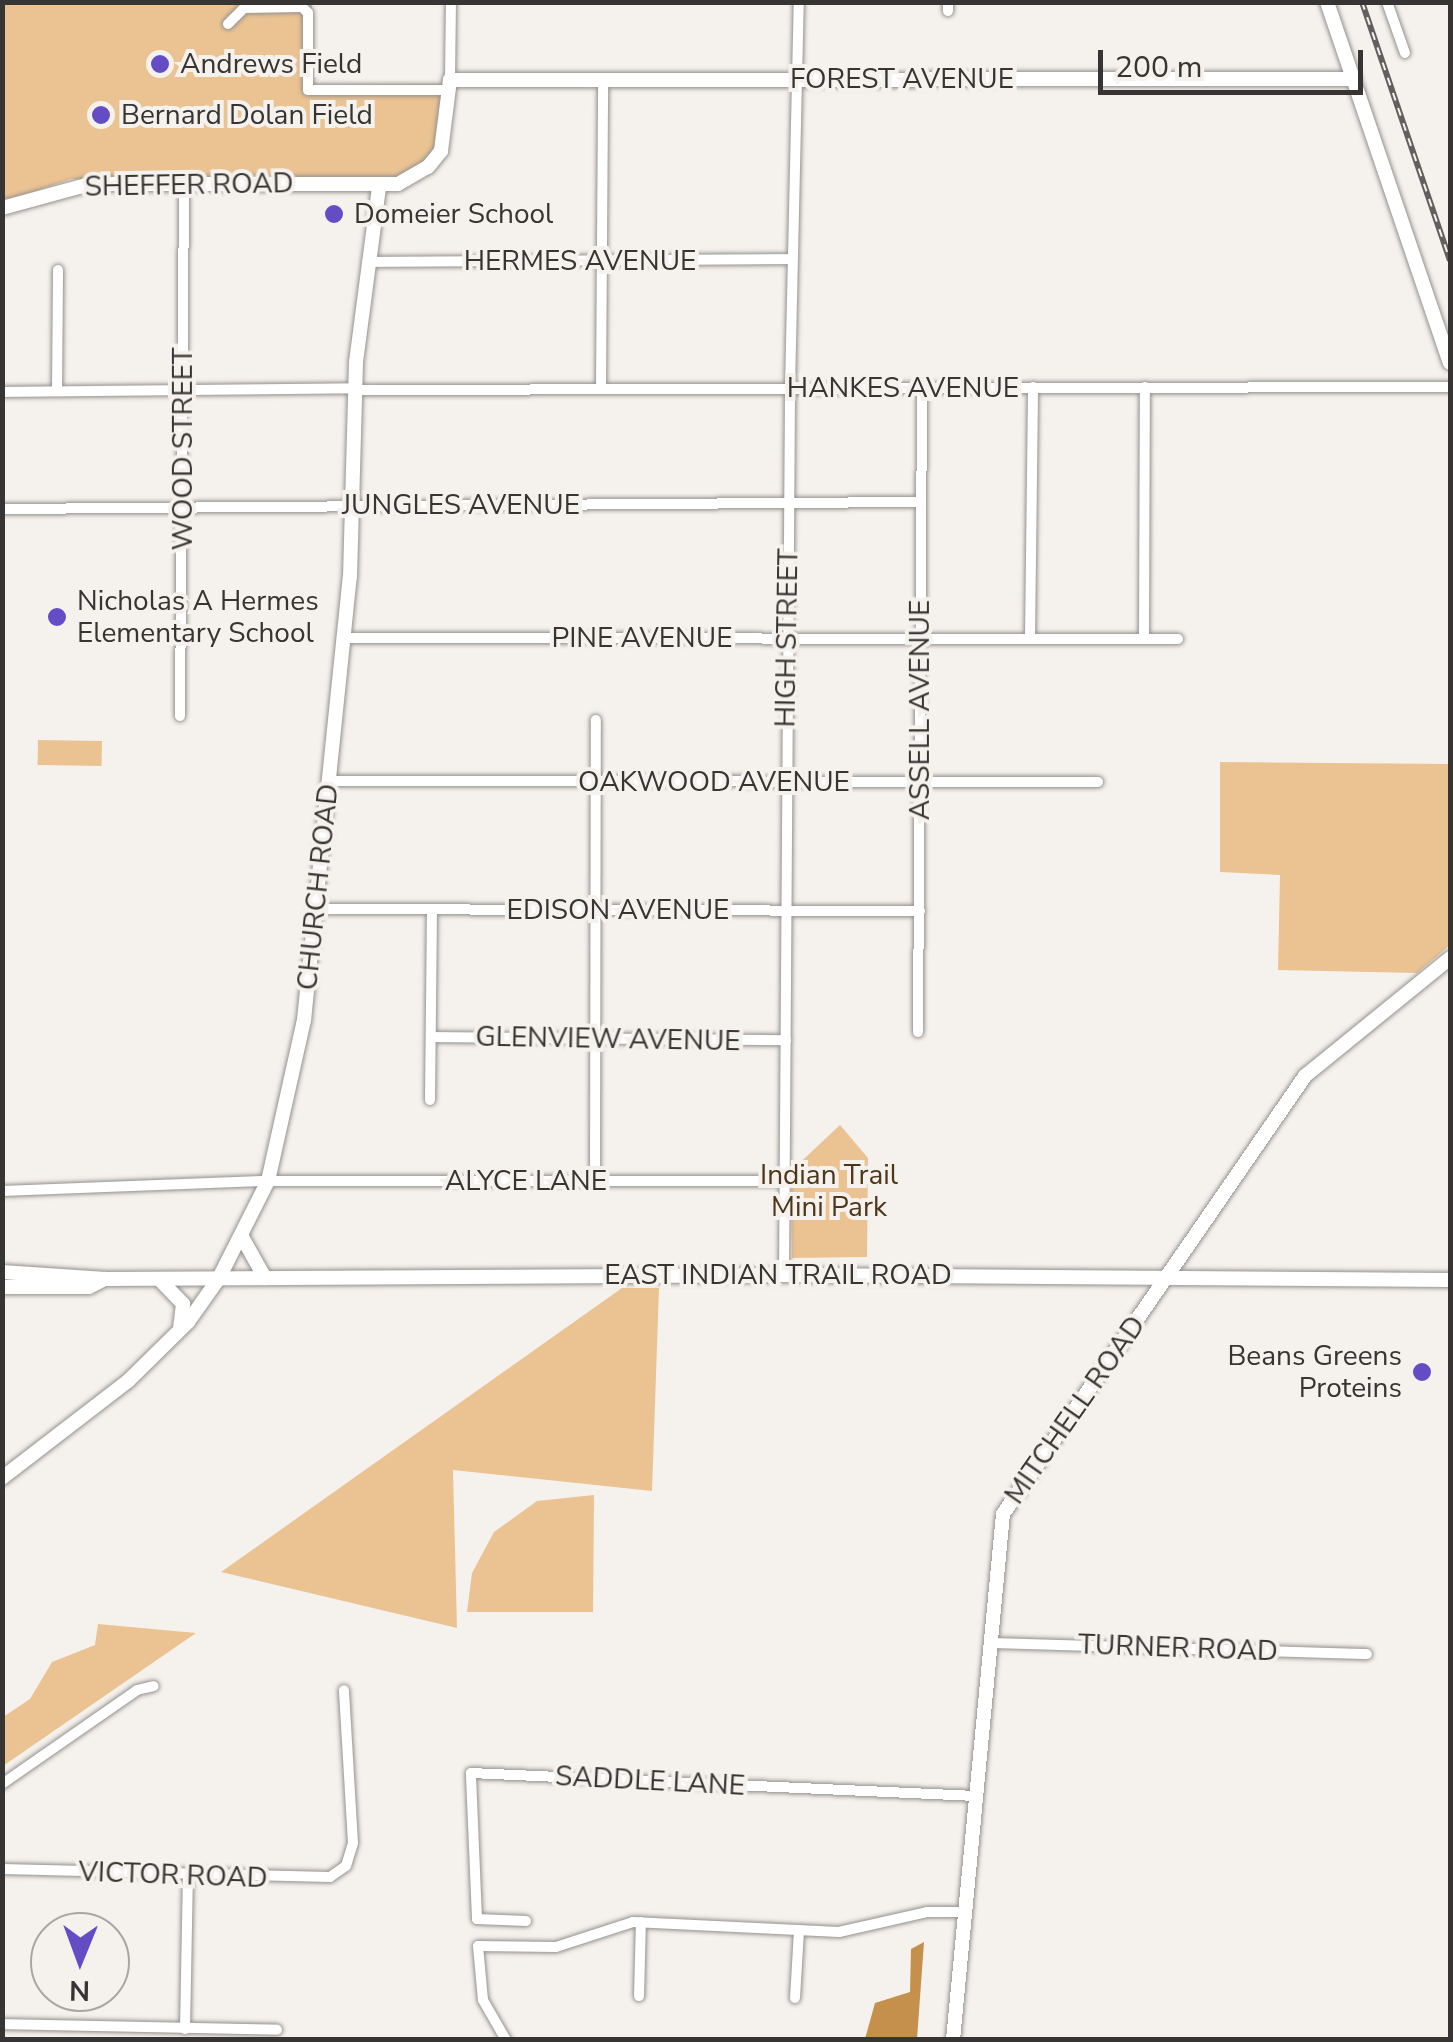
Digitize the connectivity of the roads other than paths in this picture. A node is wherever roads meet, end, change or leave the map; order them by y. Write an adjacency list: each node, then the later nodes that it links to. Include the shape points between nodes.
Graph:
1 (451, 2): 10 (street)
2 (800, 2): 8 (street, HIGH STREET)
3 (1327, 2): 7 (street)
4 (1387, 2): 6 (street)
5 (228, 24): 10 (street, FOREST AVENUE, via 244,8 302,7 308,13 308,90)
6 (1405, 53)
7 (1354, 78): 8 (street, FOREST AVENUE); 18 (street)
8 (797, 79): 9 (street, FOREST AVENUE); 14 (street, HIGH STREET)
9 (603, 80): 10 (street, FOREST AVENUE); 15 (street)
10 (450, 85): 12 (street, via 448,131 435,160 412,178)
11 (184, 183): 12 (street, SHEFFER ROAD); 13 (street, SHEFFER ROAD, via 74,186); 26 (street, WOOD STREET)
12 (378, 187): 16 (street, CHURCH ROAD)
13 (2, 208)
14 (793, 260): 15 (street, HERMES AVENUE); 22 (street, HIGH STREET)
15 (602, 261): 16 (street, HERMES AVENUE); 25 (street)
16 (367, 262): 24 (street, CHURCH ROAD)
17 (58, 270): 27 (street)
18 (1450, 363)
19 (1450, 386): 21 (street, HANKES AVENUE)
20 (1033, 387): 21 (street, HANKES AVENUE); 23 (street, HANKES AVENUE); 37 (street)
21 (1146, 387): 38 (street)
22 (790, 388): 23 (street, HANKES AVENUE); 25 (street, HANKES AVENUE); 29 (street, HIGH STREET)
23 (922, 388): 30 (street, ASSELL AVENUE)
24 (355, 389): 25 (street, HANKES AVENUE); 26 (street, HANKES AVENUE); 32 (street, CHURCH ROAD)
25 (601, 389)
26 (184, 390): 27 (street, HANKES AVENUE); 31 (street, WOOD STREET)
27 (57, 391): 28 (street, HANKES AVENUE)
28 (2, 392)
29 (789, 502): 30 (street, JUNGLES AVENUE); 32 (street, JUNGLES AVENUE); 35 (street, HIGH STREET)
30 (920, 502): 36 (street, ASSELL AVENUE)
31 (183, 504): 32 (street, JUNGLES AVENUE); 33 (street, JUNGLES AVENUE); 40 (street, WOOD STREET)
32 (352, 506): 34 (street, CHURCH ROAD)
33 (2, 509)
34 (345, 638): 35 (street, PINE AVENUE); 42 (street, CHURCH ROAD)
35 (787, 638): 36 (street, PINE AVENUE); 44 (street, HIGH STREET)
36 (920, 638): 37 (street, PINE AVENUE); 45 (street, ASSELL AVENUE)
37 (1030, 639): 38 (street, PINE AVENUE)
38 (1144, 639): 39 (street, PINE AVENUE)
39 (1178, 639)
40 (180, 716)
41 (596, 720): 43 (street)
42 (330, 781): 43 (street, OAKWOOD AVENUE); 48 (street, CHURCH ROAD)
43 (596, 782): 44 (street, OAKWOOD AVENUE); 49 (street)
44 (786, 782): 45 (street, OAKWOOD AVENUE); 50 (street, HIGH STREET)
45 (919, 782): 46 (street, OAKWOOD AVENUE); 51 (street, ASSELL AVENUE)
46 (1098, 782)
47 (432, 908): 48 (street, EDISON AVENUE); 49 (street, EDISON AVENUE); 54 (street)
48 (316, 909): 58 (street, CHURCH ROAD, via 300,1057)
49 (596, 909): 50 (street, EDISON AVENUE); 55 (street)
50 (786, 911): 51 (street, EDISON AVENUE); 56 (street, HIGH STREET)
51 (920, 912): 53 (street, ASSELL AVENUE)
52 (1450, 958): 68 (street, MITCHELL ROAD, via 1305,1076)
53 (918, 1032)
54 (431, 1037): 55 (street, GLENVIEW AVENUE); 57 (street)
55 (596, 1038): 56 (street, GLENVIEW AVENUE); 59 (street)
56 (786, 1040): 60 (street, HIGH STREET)
57 (430, 1100)
58 (268, 1180): 59 (street, ALYCE LANE); 61 (street, ALYCE LANE); 62 (street, CHURCH ROAD)
59 (595, 1182): 60 (street, ALYCE LANE)
60 (784, 1182): 64 (street, HIGH STREET)
61 (2, 1191)
62 (242, 1237): 66 (street, CHURCH ROAD); 67 (street)
63 (2, 1272): 69 (street, EAST INDIAN TRAIL ROAD)
64 (784, 1275): 67 (street, EAST INDIAN TRAIL ROAD); 68 (street, EAST INDIAN TRAIL ROAD)
65 (159, 1278): 66 (street, EAST INDIAN TRAIL ROAD); 69 (street, EAST INDIAN TRAIL ROAD); 72 (street, via 183,1304)
66 (220, 1278): 67 (street, EAST INDIAN TRAIL ROAD); 72 (street, CHURCH ROAD)
67 (265, 1278)
68 (1167, 1278): 70 (street, EAST INDIAN TRAIL ROAD); 74 (street, MITCHELL ROAD, via 1003,1514)
69 (106, 1279): 71 (street, EAST INDIAN TRAIL ROAD, via 89,1287)
70 (1450, 1280)
71 (2, 1287)
72 (180, 1331): 73 (street, CHURCH ROAD)
73 (2, 1478)
74 (989, 1643): 75 (street, TURNER ROAD); 79 (street, MITCHELL ROAD)
75 (1368, 1654)
76 (154, 1686): 78 (street, via 136,1690)
77 (344, 1690): 81 (street, VICTOR ROAD, via 353,1842 342,1870 317,1880)
78 (2, 1784)
79 (976, 1796): 82 (street, MITCHELL ROAD); 83 (street, SADDLE LANE, via 471,1773 477,1919)
80 (2, 1869): 81 (street, VICTOR ROAD)
81 (188, 1875): 89 (street)
82 (965, 1912): 85 (street, via 927,1912 857,1931); 92 (street, MITCHELL ROAD)
83 (526, 1921)
84 (641, 1922): 85 (street); 86 (street); 91 (street, via 556,1947 478,1946 483,2000)
85 (799, 1930): 87 (street)
86 (639, 1996)
87 (796, 1998)
88 (2, 2024): 89 (street)
89 (185, 2028): 90 (street)
90 (277, 2030)
91 (506, 2040)
92 (953, 2040)

